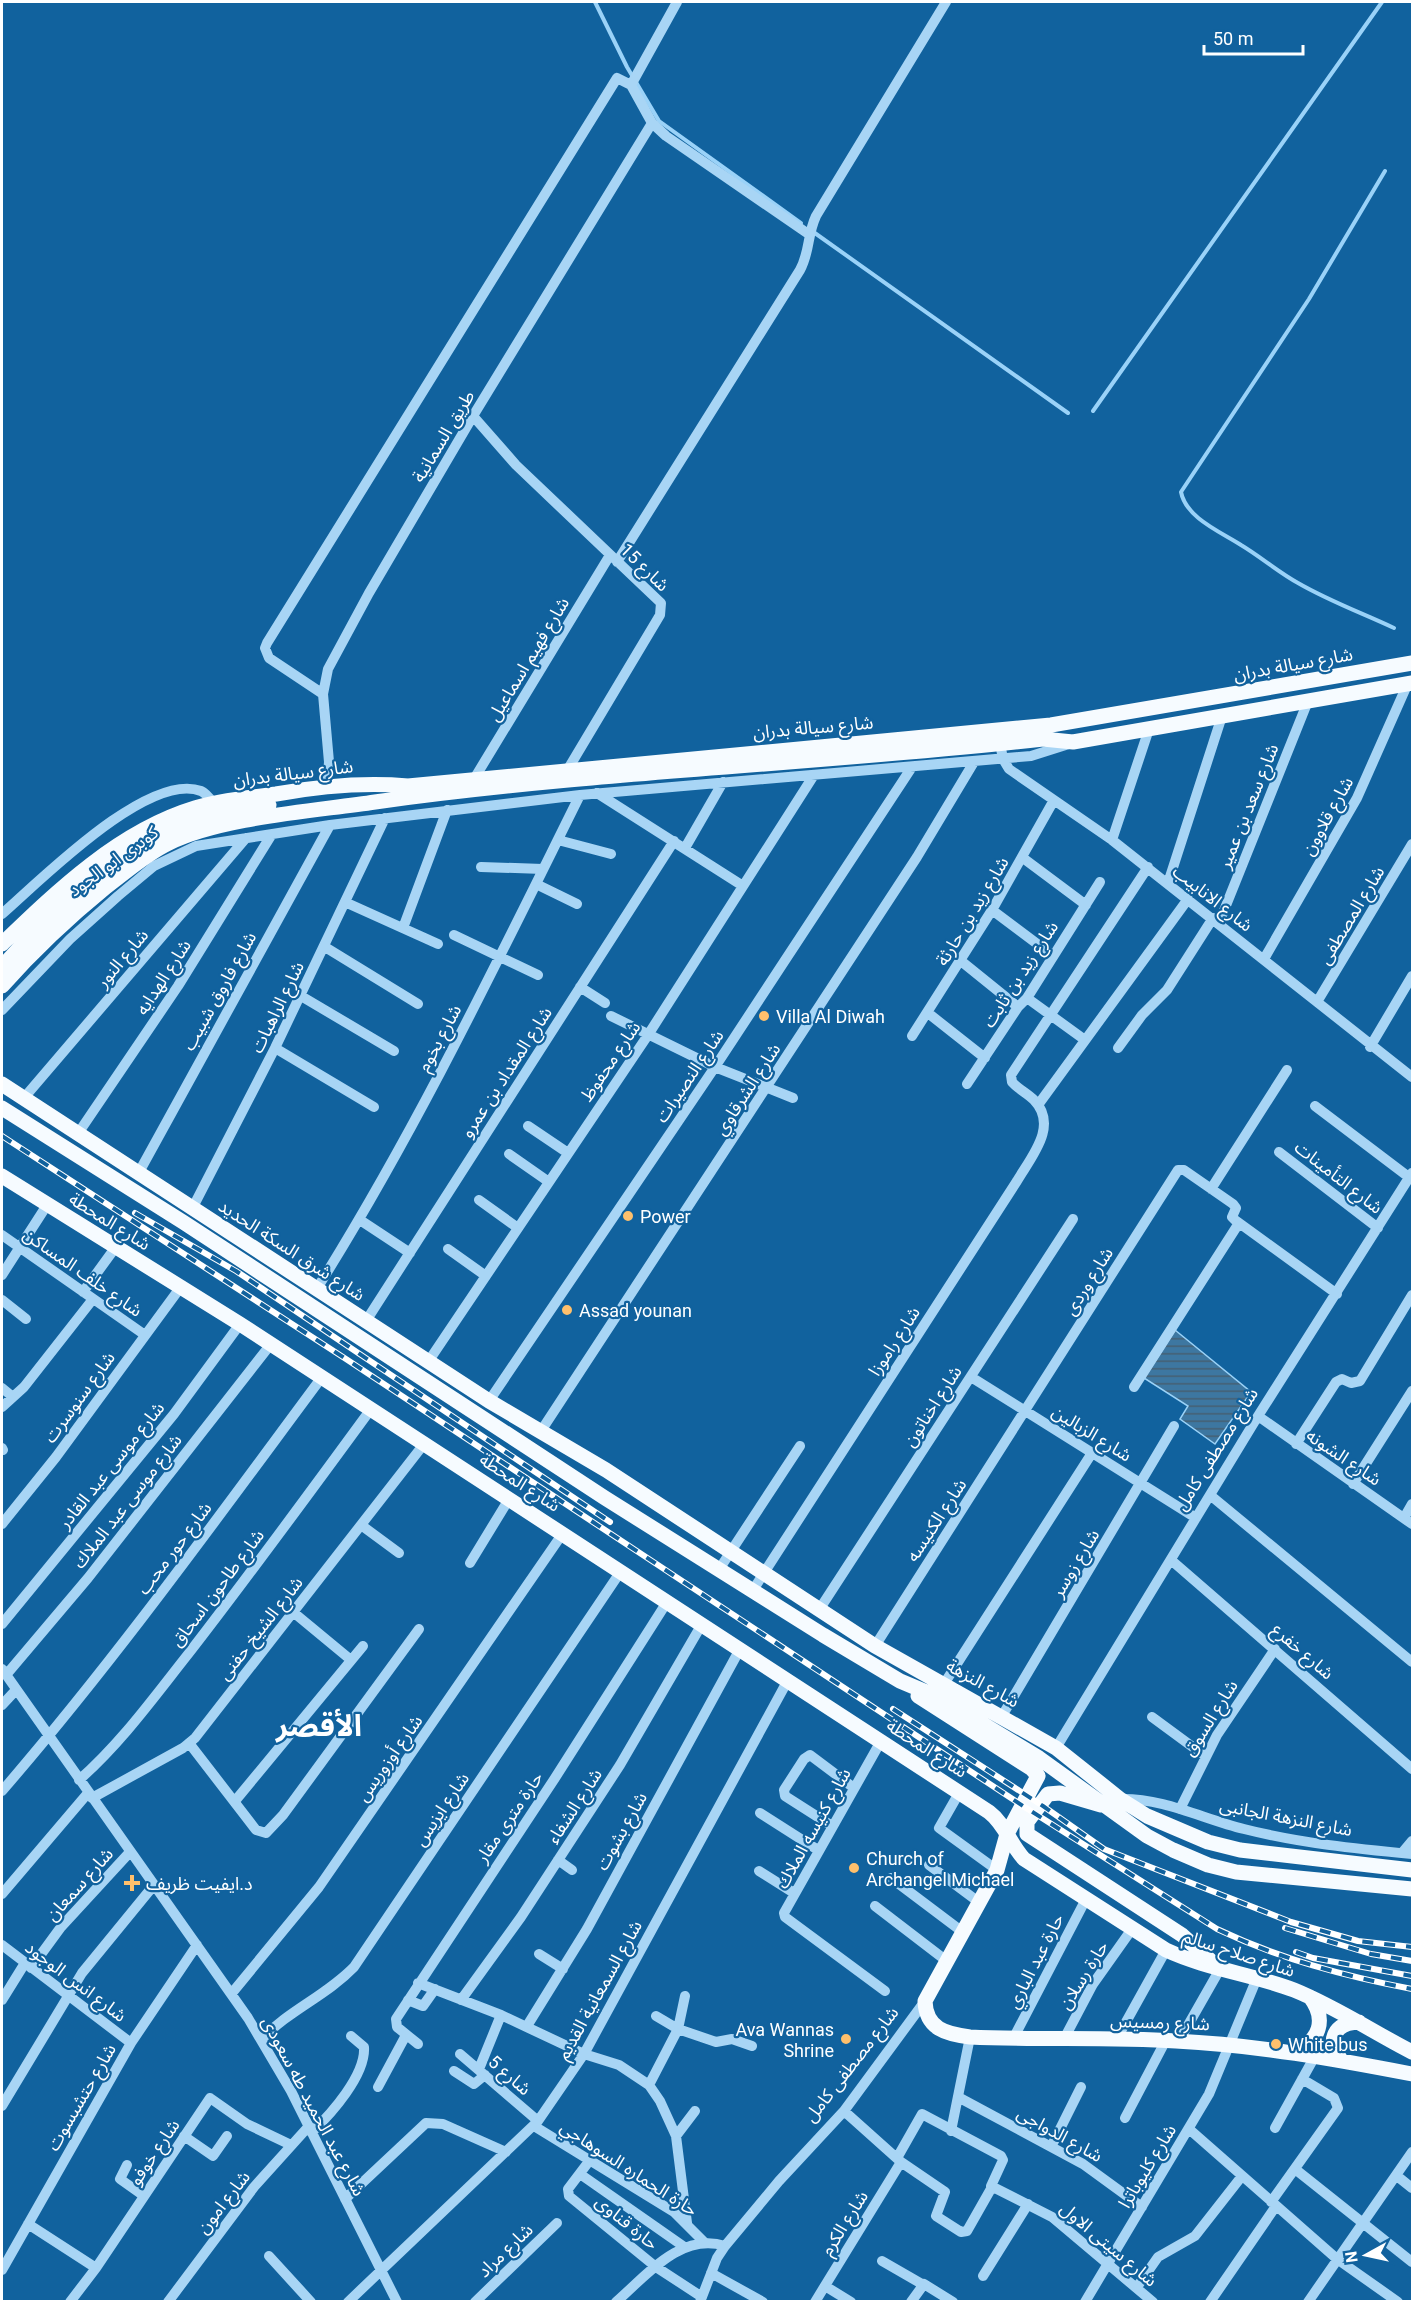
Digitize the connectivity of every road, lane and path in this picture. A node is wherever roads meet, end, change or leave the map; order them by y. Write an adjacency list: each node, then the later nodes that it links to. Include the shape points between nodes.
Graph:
1 (677, 2): 3 (street)
2 (946, 2): 5 (street)
3 (631, 85): 4 (street); 11 (street, via 617,78 267,643 269,658)
4 (652, 123): 5 (street); 6 (street, طريق السمانية)
5 (807, 233): 7 (street, شارع فهيم اسماعيل, via 809,246 803,265)
6 (473, 416): 7 (street, شارع 15, via 516,465); 11 (street, طريق السمانية, via 369,592 328,669)
7 (613, 559): 21 (street, شارع 15, via 657,598 662,609); 23 (street, شارع فهيم اسماعيل)
8 (1413, 663): 10 (main road, شارع سيالة بدران)
9 (1410, 683): 12 (main road, شارع سيالة بدران); 64 (street, شارع قلاوون, via 1357,798)
10 (1261, 690): 13 (main road); 21 (main road, شارع سيالة بدران, via 1050,725)
11 (323, 694): 25 (street, طريق السمانية, via 329,762)
12 (1308, 701): 13 (main road, شارع سيالة بدران); 56 (street, شارع سعد بن عمير)
13 (1271, 707): 14 (main road, شارع سيالة بدران)
14 (1222, 716): 15 (main road, شارع سيالة بدران); 47 (street)
15 (1149, 729): 16 (main road, شارع سيالة بدران); 37 (street)
16 (1072, 742): 17 (main road, شارع سيالة بدران, via 1043,739); 18 (street, شارع سيالة بدران, via 1045,753)
17 (1000, 743): 18 (street); 26 (main road, شارع سيالة بدران)
18 (1003, 759): 19 (street, شارع سيالة بدران); 29 (street, شارع الانابيب, via 1018,776)
19 (974, 762): 20 (street, شارع سيالة بدران); 94 (street, شارع الشرقاوي, via 917,858)
20 (912, 766): 22 (street, شارع سيالة بدران); 89 (street, شارع النصيرات)
21 (568, 769): 23 (main road, شارع سيالة بدران)
22 (814, 775): 24 (street, شارع سيالة بدران); 49 (street, شارع محفوظ)
23 (474, 779): 26 (main road, شارع سيالة بدران)
24 (723, 782): 27 (street, شارع سيالة بدران); 40 (street)
25 (327, 786): 26 (main road, شارع سيالة بدران, via 380,783); 30 (main road, شارع سيالة بدران)
26 (413, 791): 66 (main road, كوبرى ابو الجود, via 267,805 175,827 114,864 47,921); 69 (main road, كوبرى ابو الجود, via 207,830 169,843 122,874 70,917)
27 (597, 793): 28 (street, شارع سيالة بدران); 38 (street)
28 (580, 795): 31 (street, شارع سيالة بدران); 36 (street, شارع بخوم)
29 (1054, 800): 37 (street, شارع الانابيب); 42 (street, شارع زيد بن حارثة)
30 (214, 804): 55 (street, شارع سيالة بدران, via 202,792 182,789 145,800 99,831); 59 (main road, شارع سيالة بدران, via 161,821 110,851)
31 (447, 810): 32 (street, شارع سيالة بدران); 57 (street)
32 (385, 818): 33 (street, شارع سيالة بدران); 51 (street, شارع الراهبات)
33 (330, 825): 34 (street, شارع سيالة بدران); 106 (street, شارع فاروق شبيب)
34 (272, 834): 35 (street, شارع سيالة بدران); 102 (street, شارع الهدايه, via 178,987)
35 (246, 838): 77 (street, شارع سيالة بدران, via 196,846 154,866 70,939); 96 (street, شارع النور)
36 (558, 840): 41 (street); 45 (street, شارع بخوم)
37 (1112, 840): 44 (street, شارع الانابيب)
38 (674, 841): 40 (street); 70 (street, شارع المقداد بن عمرو)
39 (1413, 844): 73 (street, شارع المصطفى)
40 (685, 848): 49 (street)
41 (610, 854)
42 (1023, 858): 53 (street); 54 (street, شارع زيد بن حارثة)
43 (481, 867): 45 (street)
44 (1148, 867): 47 (street, شارع الانابيب); 79 (street)
45 (543, 869): 48 (street, شارع بخوم)
46 (1100, 882): 53 (street, شارع زيد بن ثابت)
47 (1168, 883): 50 (street, شارع الانابيب)
48 (536, 884): 52 (street); 63 (street, شارع بخوم)
49 (743, 886): 81 (street, شارع محفوظ)
50 (1188, 898): 56 (street, شارع الانابيب); 83 (street)
51 (346, 903): 57 (street); 61 (street, شارع الراهبات)
52 (577, 904)
53 (1086, 905): 62 (street, شارع زيد بن ثابت)
54 (992, 910): 62 (street); 65 (street, شارع زيد بن حارثة)
55 (2, 914)
56 (1216, 921): 64 (street, شارع الانابيب); 86 (street, شارع سعد بن عمير, via 1167,990)
57 (403, 928): 60 (street)
58 (454, 935): 63 (street)
59 (2, 944)
60 (438, 944)
61 (325, 947): 71 (street, شارع الراهبات); 75 (street)
62 (1052, 955): 72 (street, شارع زيد بن ثابت)
63 (500, 957): 67 (street); 115 (street, شارع بخوم)
64 (1264, 959): 73 (street, شارع الانابيب)
65 (961, 961): 76 (street); 78 (street, شارع زيد بن حارثة)
66 (2, 967)
67 (538, 975)
68 (1413, 976): 84 (street)
69 (2, 986)
70 (580, 987): 74 (street); 123 (street, شارع المقداد بن عمرو)
71 (301, 996): 85 (street, شارع الراهبات); 87 (street)
72 (1027, 998): 76 (street, شارع زيد بن ثابت); 79 (street)
73 (1317, 1002): 84 (street, شارع الانابيب)
74 (605, 1003)
75 (418, 1004)
76 (1018, 1007): 88 (street, شارع زيد بن ثابت)
77 (2, 1010)
78 (928, 1013): 82 (street, شارع زيد بن حارثة); 88 (street)
79 (1051, 1015): 83 (street); 97 (street, via 1010,1078)
80 (611, 1016): 81 (street)
81 (648, 1035): 89 (street); 105 (street, شارع محفوظ)
82 (912, 1036)
83 (1085, 1040): 97 (street)
84 (1370, 1047): 91 (street, شارع الانابيب)
85 (275, 1048): 99 (street); 113 (street, شارع الراهبات)
86 (1118, 1048)
87 (394, 1051)
88 (985, 1058): 93 (street, شارع زيد بن ثابت)
89 (715, 1067): 94 (street); 144 (street, شارع النصيرات)
90 (1287, 1070): 110 (street)
91 (1413, 1077)
92 (2, 1084): 96 (main road, شارع شرق السكة الحديد)
93 (967, 1084)
94 (767, 1089): 95 (street); 150 (street, شارع الشرقاوي)
95 (794, 1098)
96 (23, 1099): 102 (main road, شارع شرق السكة الحديد)
97 (1038, 1105): 173 (street, شارع راموزا, via 1044,1130 1017,1181)
98 (1315, 1106): 107 (street)
99 (374, 1107)
100 (2, 1108): 159 (main road, شارع النزهة)
101 (528, 1126): 105 (street)
102 (77, 1135): 106 (main road, شارع شرق السكة الحديد)
103 (1279, 1152): 118 (street, شارع التأمينات)
104 (509, 1154): 109 (street)
105 (568, 1154): 109 (street, شارع محفوظ)
106 (138, 1174): 113 (main road, شارع شرق السكة الحديد)
107 (1411, 1175): 118 (street, شارع مصطفى كامل)
108 (2, 1176): 112 (main road, شارع المحطة)
109 (549, 1182): 117 (street, شارع محفوظ)
110 (1211, 1189): 116 (street, via 1235,1206 1232,1216); 147 (street, شارع وردى, via 1179,1168)
111 (479, 1200): 117 (street)
112 (47, 1205): 120 (street); 121 (main road, شارع المحطة)
113 (192, 1209): 127 (main road, شارع شرق السكة الحديد)
114 (1073, 1219): 139 (street, شارع اخناتون)
115 (360, 1220): 123 (street); 127 (street, شارع بخوم)
116 (1239, 1223): 128 (street); 140 (street)
117 (518, 1228): 125 (street, شارع محفوظ)
118 (1378, 1228): 128 (street, شارع مصطفى كامل)
119 (2, 1235): 120 (street, شارع خلف المساكن)
120 (20, 1248): 124 (street); 129 (street, شارع خلف المساكن)
121 (115, 1248): 126 (main road, شارع المحطة); 129 (street)
122 (448, 1249): 125 (street)
123 (410, 1253): 133 (street, شارع المقداد بن عمرو)
124 (2, 1275)
125 (486, 1276): 137 (street, شارع محفوظ)
126 (180, 1287): 134 (main road, شارع المحطة); 135 (street, شارع سنوسرت)
127 (316, 1290): 133 (main road, شارع شرق السكة الحديد)
128 (1337, 1294): 148 (street, شارع مصطفى كامل)
129 (88, 1295): 135 (street, شارع خلف المساكن); 143 (street)
130 (1413, 1295): 152 (street, via 1360,1381 1336,1382)
131 (2, 1300): 132 (street)
132 (26, 1319)
133 (366, 1321): 137 (main road, شارع شرق السكة الحديد)
134 (240, 1324): 136 (main road, شارع المحطة); 178 (street, شارع موسى عبد القادر, via 174,1414)
135 (145, 1335): 164 (street, شارع سنوسرت)
136 (271, 1344): 138 (main road, شارع المحطة); 187 (street, شارع موسى عبد الملاك, via 88,1578)
137 (428, 1362): 144 (main road, شارع شرق السكة الحديد)
138 (322, 1377): 146 (main road, شارع المحطة); 195 (street, شارع حور محب)
139 (970, 1377): 147 (street, شارع الزبالين); 176 (street, شارع اخناتون)
140 (1134, 1387)
141 (2, 1388): 143 (street)
142 (1413, 1391): 157 (street)
143 (13, 1397): 145 (street)
144 (489, 1401): 150 (main road, شارع شرق السكة الحديد)
145 (2, 1407)
146 (371, 1409): 151 (main road, شارع المحطة); 201 (street, شارع طاحون اسحاق, via 138,1719)
147 (1025, 1411): 155 (street, شارع الزبالين); 182 (street, شارع الكنيسه)
148 (1258, 1416): 152 (street, شارع الشونه); 158 (street, شارع مصطفى كامل)
149 (1174, 1426): 156 (street, شارع زوسر)
150 (541, 1431): 153 (main road, شارع شرق السكة الحديد)
151 (424, 1443): 160 (main road, شارع المحطة); 165 (street, شارع الشيخ حفنى)
152 (1296, 1444): 157 (street, شارع الشونه)
153 (565, 1445): 159 (main road); 167 (main road, شارع النزهة)
154 (800, 1446): 167 (street)
155 (1092, 1453): 156 (street, شارع الزبالين); 190 (street)
156 (1141, 1483): 162 (street, شارع الزبالين); 193 (street, شارع زوسر)
157 (1353, 1484): 163 (street, شارع الشونه)
158 (1210, 1495): 162 (street, شارع مصطفى كامل); 186 (street)
159 (605, 1498): 171 (main road, شارع النزهة)
160 (509, 1499): 166 (main road, شارع المحطة); 170 (street)
161 (1413, 1504): 163 (street)
162 (1196, 1518): 169 (street, شارع مصطفى كامل)
163 (1408, 1521)
164 (2, 1524)
165 (362, 1525): 168 (street); 177 (street, شارع الشيخ حفنى)
166 (562, 1533): 172 (main road, شارع المحطة); 246 (street, شارع أوزوريس, via 319,1887)
167 (730, 1552): 171 (street); 173 (main road, شارع النزهة)
168 (399, 1553)
169 (1171, 1560): 184 (street, شارع خفرع); 198 (street, شارع مصطفى كامل)
170 (470, 1563)
171 (720, 1568): 174 (main road, شارع النزهة)
172 (621, 1571): 175 (main road, شارع المحطة); 262 (street, شارع ايزيس, via 354,1967 328,1991 276,2024)
173 (763, 1574): 174 (street, شارع راموزا); 176 (main road, شارع النزهة)
174 (753, 1590): 189 (main road, شارع النزهة)
175 (668, 1602): 179 (main road, شارع المحطة); 243 (street, حارة مترى مقار)
176 (819, 1610): 182 (main road, شارع النزهة)
177 (293, 1612): 185 (street); 197 (street, شارع الشيخ حفنى)
178 (2, 1624)
179 (702, 1624): 183 (main road, شارع المحطة); 217 (street, شارع الشفاء, via 620,1766)
180 (419, 1629): 206 (street, via 269,1831 262,1834 256,1830)
181 (363, 1646): 185 (street)
182 (875, 1646): 190 (main road, شارع النزهة)
183 (740, 1649): 188 (main road, شارع المحطة); 240 (street, شارع بشوت)
184 (1275, 1649): 199 (street, شارع السوق); 200 (street, شارع خفرع)
185 (351, 1660): 206 (street)
186 (1413, 1662)
187 (4, 1672): 191 (street, شارع عبد الحميد طه سعودى)
188 (788, 1680): 196 (main road, شارع المحطة); 274 (street, شارع السمعانية القديم)
189 (900, 1681): 207 (main road, شارع النزهة, via 995,1730); 211 (main road, شارع مصطفى كامل, via 1036,1772 1037,1781)
190 (944, 1684): 193 (main road, شارع النزهة)
191 (16, 1690): 192 (street); 195 (street, شارع عبد الحميد طه سعودى)
192 (2, 1706)
193 (1002, 1716): 198 (main road, شارع النزهة)
194 (1152, 1717): 199 (street)
195 (49, 1737): 201 (street, شارع عبد الحميد طه سعودى); 203 (street, شارع حور محب)
196 (881, 1741): 202 (street, شارع كنيسه الملاك); 204 (main road, شارع المحطة)
197 (189, 1743): 205 (street, شارع الشيخ حفنى); 206 (street)
198 (1056, 1748): 207 (main road, شارع النزهة)
199 (1205, 1756): 208 (street, شارع السوق)
200 (1413, 1769)
201 (79, 1780): 205 (street, شارع عبد الحميد طه سعودى)
202 (854, 1788): 210 (street, شارع كنيسه الملاك); 210 (street, via 810,1755 784,1790 785,1796)
203 (2, 1791)
204 (959, 1793): 211 (main road, شارع المحطة, via 997,1818); 220 (street, via 939,1828)
205 (90, 1796): 215 (street, شارع عبد الحميد طه سعودى); 228 (street)
206 (235, 1802)
207 (1116, 1803): 208 (street, شارع النزهة الجانبى, via 1151,1800); 214 (main road, شارع النزهة, via 1177,1830); 223 (main road, شارع النزهة, via 1147,1836 1173,1851); 241 (main road, via 1054,1792 1043,1798 1027,1822 1027,1834 1182,1935)
208 (1180, 1809): 216 (street, شارع النزهة الجانبى, via 1248,1830)
209 (760, 1813): 213 (street)
210 (832, 1826): 213 (street, شارع كنيسه الملاك)
211 (1006, 1834): 220 (main road, شارع مصطفى كامل); 229 (main road, شارع صلاح سالم, via 1024,1859)
212 (1413, 1841): 216 (street)
213 (818, 1850): 227 (street, شارع كنيسه الملاك)
214 (1240, 1850): 221 (main road, شارع النزهة); 223 (main road)
215 (130, 1852): 225 (street, شارع عبد الحميد طه سعودى); 239 (street, شارع سمعان)
216 (1407, 1853)
217 (558, 1860): 219 (street); 252 (street, شارع الشفاء)
218 (929, 1866): 230 (street)
219 (572, 1870)
220 (997, 1870): 230 (main road, شارع مصطفى كامل)
221 (1413, 1870)
222 (759, 1871): 227 (street)
223 (1236, 1872): 226 (main road, شارع النزهة)
224 (891, 1878): 233 (street)
225 (154, 1885): 235 (street, شارع عبد الحميد طه سعودى); 248 (street)
226 (1413, 1889)
227 (794, 1893): 245 (street, شارع كنيسه الملاك, via 784,1917)
228 (2, 1894)
229 (1086, 1899): 232 (main road, شارع صلاح سالم); 263 (street, حارة عبد الباري)
230 (980, 1903): 233 (main road, شارع مصطفى كامل)
231 (875, 1906): 238 (street)
232 (1132, 1929): 236 (main road, شارع صلاح سالم); 264 (street, حارة رسلان, via 1093,1984)
233 (964, 1933): 238 (main road, شارع مصطفى كامل)
234 (2, 1945): 239 (street, شارع انس الوجود)
235 (197, 1946): 246 (street, شارع عبد الحميد طه سعودى); 267 (street, شارع حتشبسوت)
236 (1166, 1950): 241 (main road, شارع صلاح سالم); 265 (street)
237 (539, 1954): 240 (street)
238 (948, 1962): 253 (main road, شارع مصطفى كامل)
239 (28, 1965): 248 (street, شارع انس الوجود); 250 (street, شارع سمعان)
240 (563, 1969): 257 (street, شارع بشوت)
241 (1220, 1969): 242 (main road, شارع صلاح سالم); 266 (street)
242 (1257, 1978): 249 (main road, شارع صلاح سالم); 269 (street, شارع كليوباترا)
243 (418, 1983): 244 (street); 251 (street, حارة مترى مقار)
244 (435, 1989): 251 (street, via 423,2006); 252 (street)
245 (885, 1991)
246 (232, 1993): 262 (street, شارع عبد الحميد طه سعودى)
247 (685, 1995): 258 (street)
248 (67, 1996): 267 (street, شارع انس الوجود); 285 (street)
249 (1310, 1997): 256 (main road, شارع صلاح سالم); 271 (main road, via 1317,2006 1319,2029 1306,2047)
250 (2, 2000)
251 (408, 2000): 259 (street, حارة مترى مقار, via 395,2023)
252 (461, 2000): 254 (street)
253 (925, 2001): 261 (main road, شارع رمسيس, via 927,2015 936,2027 949,2034); 287 (street, شارع مصطفى كامل)
254 (501, 2015): 257 (street); 278 (street)
255 (656, 2016): 258 (street)
256 (1359, 2022): 272 (main road, شارع صلاح سالم); 276 (main road, via 1340,2026 1334,2033 1332,2043)
257 (527, 2026): 274 (street)
258 (678, 2028): 270 (street, via 716,2042 732,2039); 281 (street)
259 (406, 2035): 268 (street); 282 (street)
260 (351, 2036): 291 (street, شارع امون, via 364,2047 357,2072 338,2104)
261 (970, 2037): 263 (main road, شارع رمسيس); 284 (street)
262 (262, 2039): 291 (street, شارع عبد الحميد طه سعودى)
263 (1013, 2039): 264 (main road, شارع رمسيس)
264 (1064, 2039): 265 (main road, شارع رمسيس)
265 (1116, 2040): 266 (main road, شارع رمسيس)
266 (1172, 2040): 269 (main road, شارع رمسيس); 288 (street)
267 (131, 2043): 315 (street, شارع حتشبسوت)
268 (418, 2044)
269 (1230, 2044): 271 (main road, شارع رمسيس); 292 (street, شارع كليوباترا, via 1217,2078)
270 (752, 2046)
271 (1295, 2051): 275 (main road, شارع رمسيس)
272 (1413, 2052)
273 (460, 2054): 278 (street, شارع 5)
274 (584, 2054): 281 (street, via 619,2065); 289 (street, شارع السمعانية القديم)
275 (1315, 2056): 276 (main road, شارع رمسيس); 280 (street)
276 (1341, 2060): 279 (main road, شارع رمسيس)
277 (454, 2071): 278 (street, via 474,2084)
278 (482, 2072): 289 (street, شارع 5)
279 (1413, 2074)
280 (1302, 2079): 290 (street); 304 (street, via 1334,2098 1338,2108)
281 (649, 2085): 296 (street)
282 (378, 2087)
283 (1081, 2087): 298 (street)
284 (958, 2097): 293 (street); 298 (street, شارع الدواجى)
285 (2, 2106)
286 (695, 2110): 296 (street)
287 (844, 2111): 302 (street); 321 (street, شارع مصطفى كامل)
288 (1125, 2118)
289 (536, 2123): 299 (street, شارع السمعانية القديم); 301 (street, حارة الحماره السوهاجي)
290 (1275, 2128)
291 (311, 2129): 297 (street, شارع امون); 311 (street, شارع عبد الحميد طه سعودى)
292 (1188, 2129): 306 (street); 314 (street, شارع كليوباترا)
293 (951, 2131): 302 (street, شارع الكرم, via 920,2116); 308 (street, via 1002,2158)
294 (184, 2136): 295 (street, via 213,2156); 297 (street, شارع خوفو, via 212,2097 238,2118); 310 (street, شارع خوفو)
295 (227, 2136)
296 (676, 2136): 317 (street)
297 (291, 2145): 339 (street, شارع امون, via 254,2187)
298 (1052, 2145): 314 (street, شارع الدواجى)
299 (506, 2152): 311 (street, via 443,2124 426,2123); 330 (street, شارع السمعانية القديم)
300 (1413, 2152): 307 (street)
301 (590, 2160): 305 (street, حارة قناوى); 317 (street, حارة الحماره السوهاجي)
302 (899, 2160): 308 (street, via 945,2192 936,2216 961,2232 967,2230); 334 (street, شارع الكرم)
303 (127, 2165): 310 (street, via 120,2179)
304 (1295, 2169): 313 (street); 318 (street)
305 (580, 2174): 320 (street); 327 (street, حارة قناوى, via 568,2188 569,2196)
306 (1242, 2176): 313 (street); 335 (street, via 1195,2236 1158,2257)
307 (1397, 2176): 309 (street); 318 (street)
308 (992, 2187): 312 (street, شارع سيتى الاول)
309 (1413, 2188)
310 (144, 2196): 328 (street, شارع خوفو)
311 (345, 2199): 330 (street, شارع عبد الحميد طه سعودى)
312 (1028, 2204): 325 (street, شارع سيتى الاول, via 1053,2217); 332 (street)
313 (1274, 2204): 323 (street); 352 (street)
314 (1142, 2207): 325 (street, شارع كليوباترا)
315 (28, 2223): 328 (street); 329 (street, شارع حتشبسوت)
316 (557, 2223): 343 (street, شارع مراد)
317 (687, 2223): 319 (street, حارة الحماره السوهاجي)
318 (1362, 2224): 323 (street); 326 (street)
319 (704, 2242): 320 (street); 321 (street)
320 (683, 2246): 327 (street)
321 (725, 2246): 331 (street, شارع مصطفى كامل)
322 (269, 2256): 340 (street)
323 (1337, 2259): 336 (street); 353 (street)
324 (882, 2261): 333 (street)
325 (1109, 2262): 335 (street, شارع سيتى الاول); 350 (street, شارع كليوباترا)
326 (1413, 2262)
327 (656, 2267): 337 (street, حارة قناوى); 344 (street)
328 (96, 2268): 338 (street, شارع خوفو)
329 (2, 2270)
330 (380, 2271): 341 (street, شارع السمعانية القديم); 342 (street, شارع عبد الحميد طه سعودى)
331 (711, 2273): 337 (street, شارع مصطفى كامل); 345 (street)
332 (983, 2276)
333 (922, 2284): 348 (street); 349 (street)
334 (825, 2286): 346 (street, شارع الكرم); 347 (street)
335 (1137, 2287): 351 (street, شارع سيتى الاول)
336 (1383, 2291): 354 (street); 355 (street)
337 (701, 2299)
338 (70, 2301)
339 (168, 2301)
340 (311, 2301)
341 (348, 2301)
342 (397, 2301)
343 (475, 2301)
344 (616, 2301)
345 (763, 2301)
346 (815, 2301)
347 (851, 2301)
348 (911, 2301)
349 (953, 2301)
350 (1085, 2301)
351 (1153, 2301)
352 (1210, 2301)
353 (1308, 2301)
354 (1377, 2301)
355 (1398, 2301)

